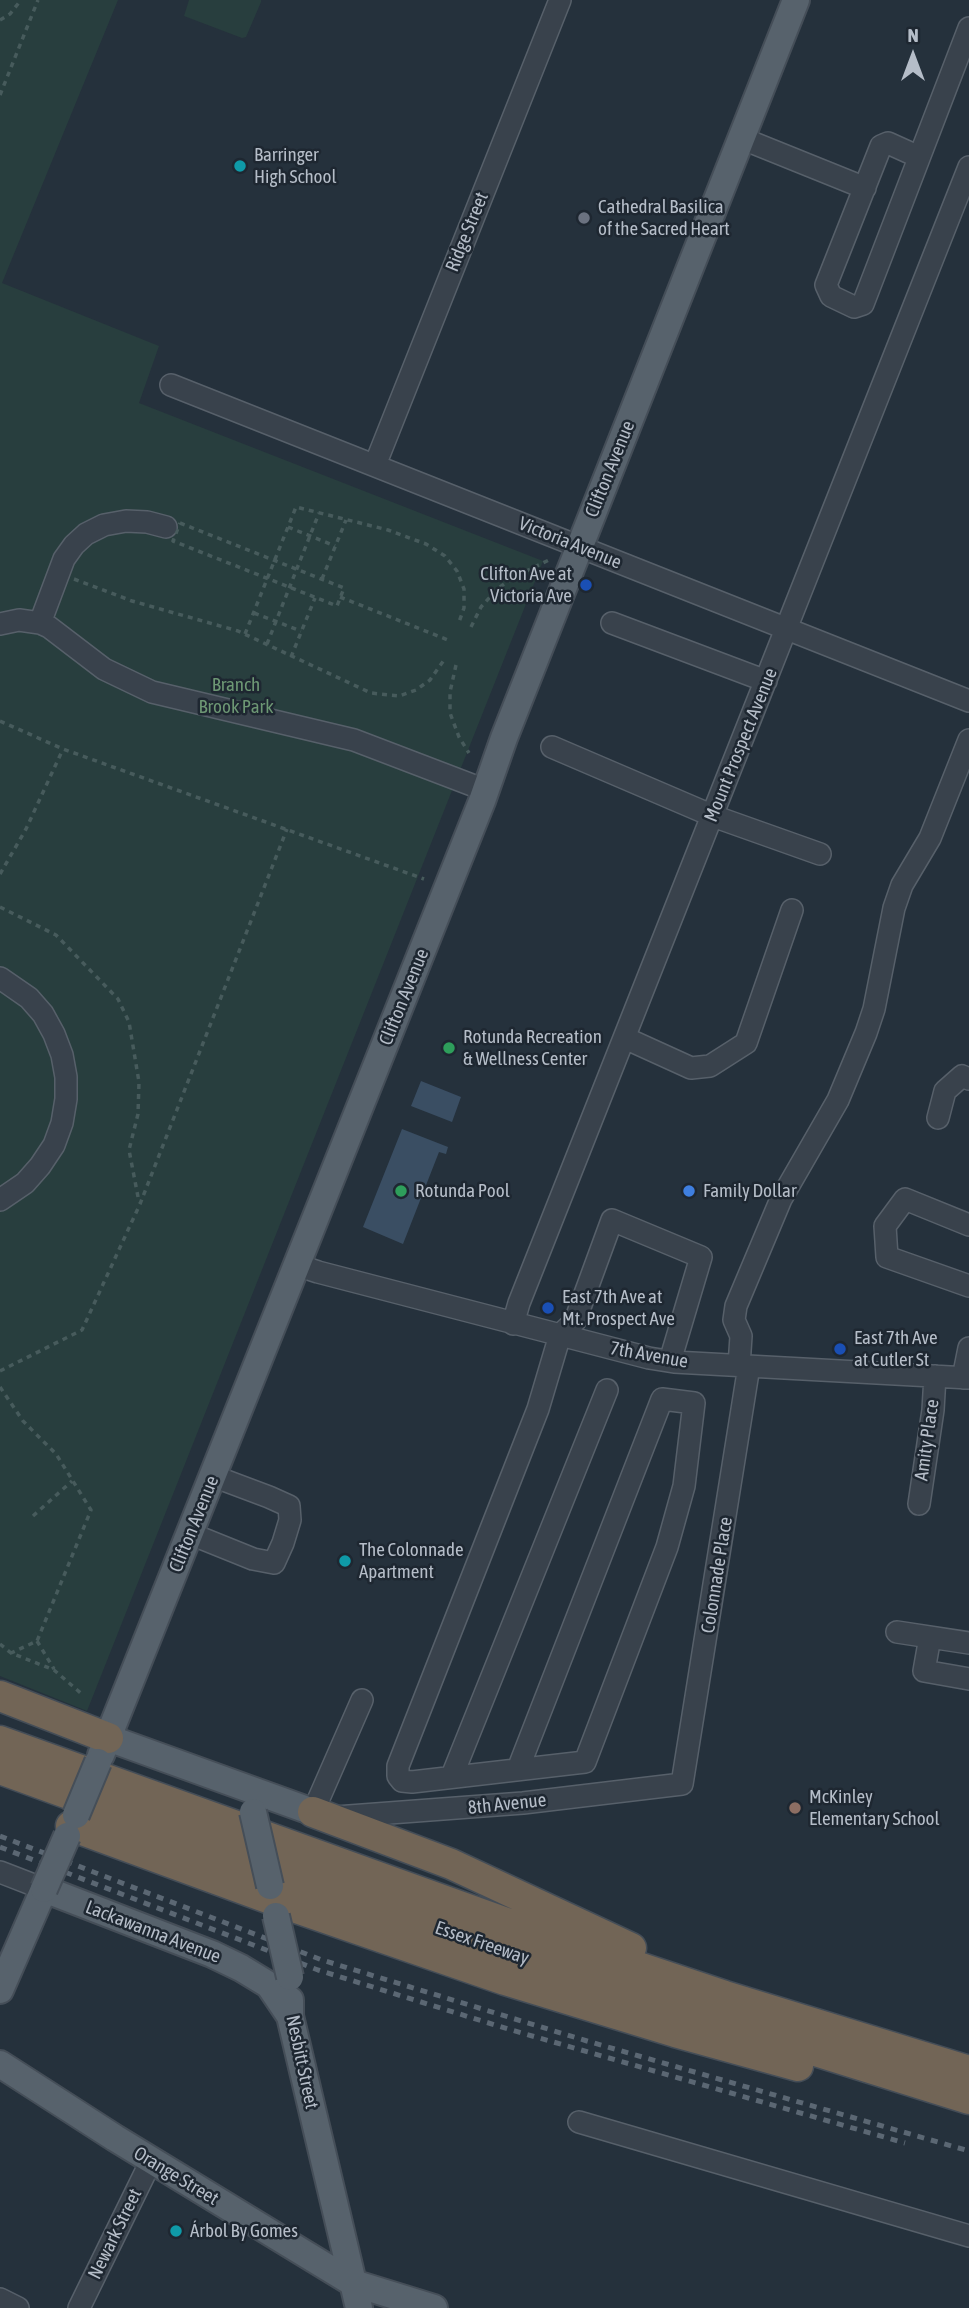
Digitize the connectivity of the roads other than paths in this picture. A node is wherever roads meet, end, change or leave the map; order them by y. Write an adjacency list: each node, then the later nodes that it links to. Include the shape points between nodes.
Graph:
1 (559, 0): 9 (street, Ridge Street)
2 (796, 0): 4 (main road, Clifton Avenue)
3 (969, 27): 5 (street)
4 (741, 138): 7 (street); 11 (main road, Clifton Avenue)
5 (919, 157): 7 (street, via 888,143 881,146); 7 (street, via 863,304 854,307 831,296 826,285)
6 (969, 167): 15 (street, Mount Prospect Avenue)
7 (865, 188)
8 (171, 385): 9 (street, Victoria Avenue)
9 (375, 465): 11 (street, Victoria Avenue)
10 (166, 527): 12 (street, via 126,521 86,534 64,559)
11 (580, 547): 15 (street, Victoria Avenue); 20 (main road, Clifton Avenue)
12 (40, 623): 14 (street, via 19,620); 20 (street, via 104,669 152,692 354,740)
13 (612, 623): 16 (street)
14 (0, 624)
15 (787, 629): 16 (street, Mount Prospect Avenue); 17 (street, Victoria Avenue)
16 (766, 681): 21 (street, Mount Prospect Avenue)
17 (969, 701)
18 (969, 740): 36 (street, Colonnade Place, via 925,850 902,885 866,1033 838,1100 784,1192 736,1306 734,1320)
19 (552, 747): 21 (street)
20 (485, 790): 30 (main road, Clifton Avenue)
21 (713, 816): 22 (street); 25 (street, Mount Prospect Avenue)
22 (820, 854)
23 (792, 910): 25 (street, via 746,1043 710,1066 691,1068)
24 (0, 978): 28 (street, via 29,998 54,1034 62,1055 66,1099 54,1145 25,1183)
25 (625, 1038): 32 (street, Mount Prospect Avenue)
26 (969, 1079): 27 (street, via 962,1076 945,1091)
27 (938, 1118)
28 (0, 1200)
29 (969, 1225): 31 (street, via 905,1199 886,1226 887,1257)
30 (298, 1265): 32 (street, 7th Avenue); 40 (main road, Clifton Avenue)
31 (969, 1286)
32 (513, 1324): 33 (street, 7th Avenue)
33 (560, 1335): 35 (street, 7th Avenue); 35 (street, via 575,1321 612,1220 701,1257); 53 (street, via 538,1409 398,1766 402,1781)
34 (969, 1348): 38 (street)
35 (670, 1361): 36 (street, 7th Avenue)
36 (744, 1366): 37 (street, 7th Avenue); 55 (street, Colonnade Place)
37 (935, 1376): 38 (street, 7th Avenue); 41 (street, Amity Place)
38 (966, 1378)
39 (607, 1390): 53 (street)
40 (214, 1476): 42 (main road, Clifton Avenue); 42 (street, via 289,1506 283,1543 274,1563)
41 (919, 1504)
42 (191, 1534): 50 (main road, Clifton Avenue)
43 (897, 1632): 44 (street)
44 (930, 1637): 45 (street); 46 (street, via 924,1671)
45 (969, 1643)
46 (969, 1679)
47 (0, 1696): 50 (highway)
48 (362, 1700): 56 (street)
49 (0, 1741): 62 (highway, Essex Freeway, via 412,1890)
50 (103, 1750): 54 (main road, 8th Avenue); 57 (main road, Clifton Avenue, bridge)
51 (0, 1769): 66 (highway, Essex Freeway, via 440,1929)
52 (518, 1769): 52 (street, via 585,1762 667,1547 684,1486 694,1403 662,1399); 53 (street)
53 (452, 1776)
54 (229, 1782): 56 (main road, 8th Avenue); 60 (main road, Nesbitt Street, bridge, via 242,1792 253,1812)
55 (682, 1784): 56 (street, 8th Avenue, via 523,1804)
56 (322, 1815): 62 (highway, via 461,1868)
57 (71, 1826): 59 (main road, Clifton Avenue, bridge); 60 (highway)
58 (0, 1872): 59 (street, Lackawanna Avenue)
59 (44, 1889): 61 (main road, Clifton Avenue); 63 (main road, Lackawanna Avenue, via 241,1968 270,1985)
60 (273, 1901): 63 (main road, Nesbitt Street, bridge, via 290,1977); 66 (highway, via 675,2032 929,2103)
61 (0, 1990)
62 (725, 1996): 65 (highway, Essex Freeway)
63 (290, 2016): 70 (main road, Nesbitt Street)
64 (0, 2064): 68 (main road, Orange Street)
65 (969, 2071)
66 (969, 2101)
67 (579, 2122): 69 (street)
68 (151, 2161): 70 (main road, Orange Street); 73 (street, Newark Street)
69 (969, 2236)
70 (356, 2296): 74 (main road, Orange Street)
71 (0, 2300): 72 (street)
72 (18, 2308)
73 (79, 2308)
74 (434, 2308)

